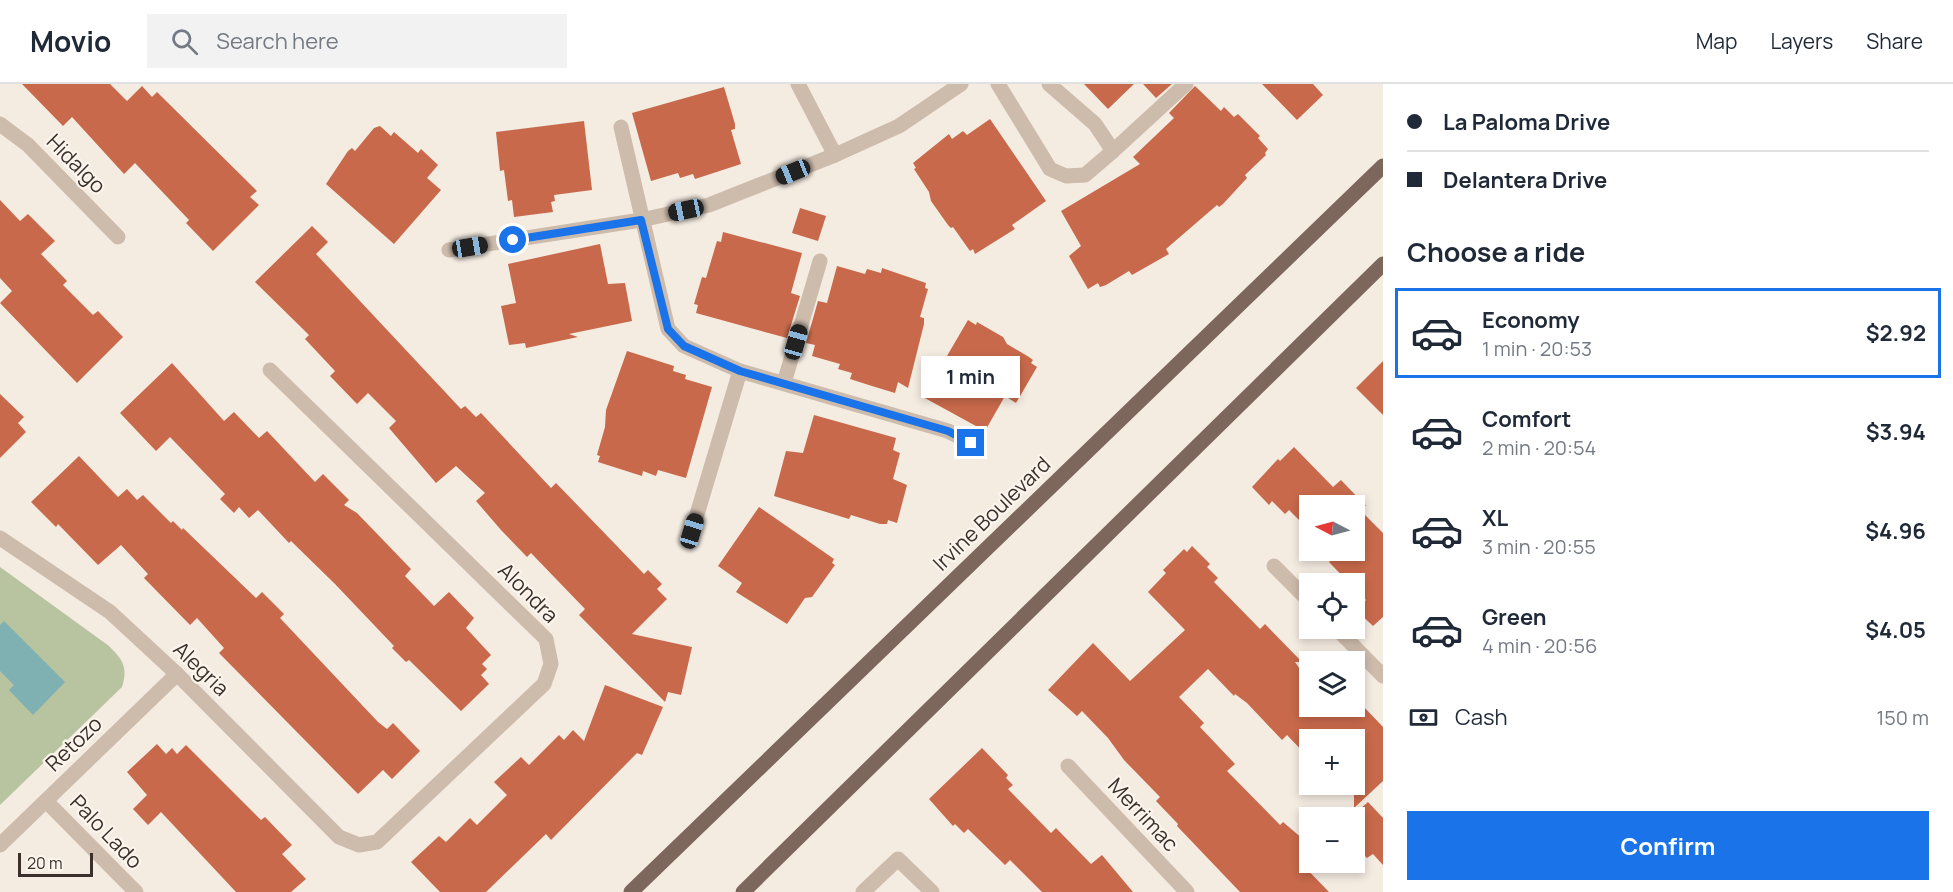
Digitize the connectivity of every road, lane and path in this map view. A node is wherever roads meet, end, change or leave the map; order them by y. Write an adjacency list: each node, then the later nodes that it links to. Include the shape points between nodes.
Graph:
1 (798, 84): 9 (street)
2 (961, 84): 9 (street, via 899,126)
3 (998, 84): 8 (street, via 1050,169 1066,176 1085,174)
4 (1050, 84): 8 (street, via 1095,124)
5 (1186, 84): 8 (street)
6 (0, 124): 12 (street, Hidalgo, via 28,145)
7 (621, 127): 11 (street)
8 (1113, 151)
9 (835, 155): 11 (street, via 709,205)
10 (1383, 165): 32 (main road, Irvine Boulevard)
11 (641, 220): 13 (street); 17 (street, via 668,329 684,346)
12 (118, 237)
13 (449, 250)
14 (820, 261): 18 (street)
15 (1383, 264): 33 (main road)
16 (270, 370): 30 (street, Alondra, via 546,639 551,664 544,684 528,701 377,842)
17 (740, 371): 18 (street); 20 (street)
18 (784, 383): 19 (street, via 948,431)
19 (971, 443)
20 (692, 531)
21 (0, 538): 25 (street, Alegria, via 110,612)
22 (1274, 566): 23 (street)
23 (1299, 591)
24 (1347, 639): 26 (street)
25 (177, 674): 28 (street, Retozo); 30 (street, Alegria, via 339,837)
26 (1383, 676)
27 (1068, 766): 36 (street, Merrimac)
28 (46, 801): 29 (street, Retozo); 31 (street, Palo Lado)
29 (0, 845)
30 (359, 845)
31 (136, 892)
32 (631, 892)
33 (743, 892)
34 (863, 892): 35 (street, via 898,859)
35 (932, 892)
36 (1187, 892)

